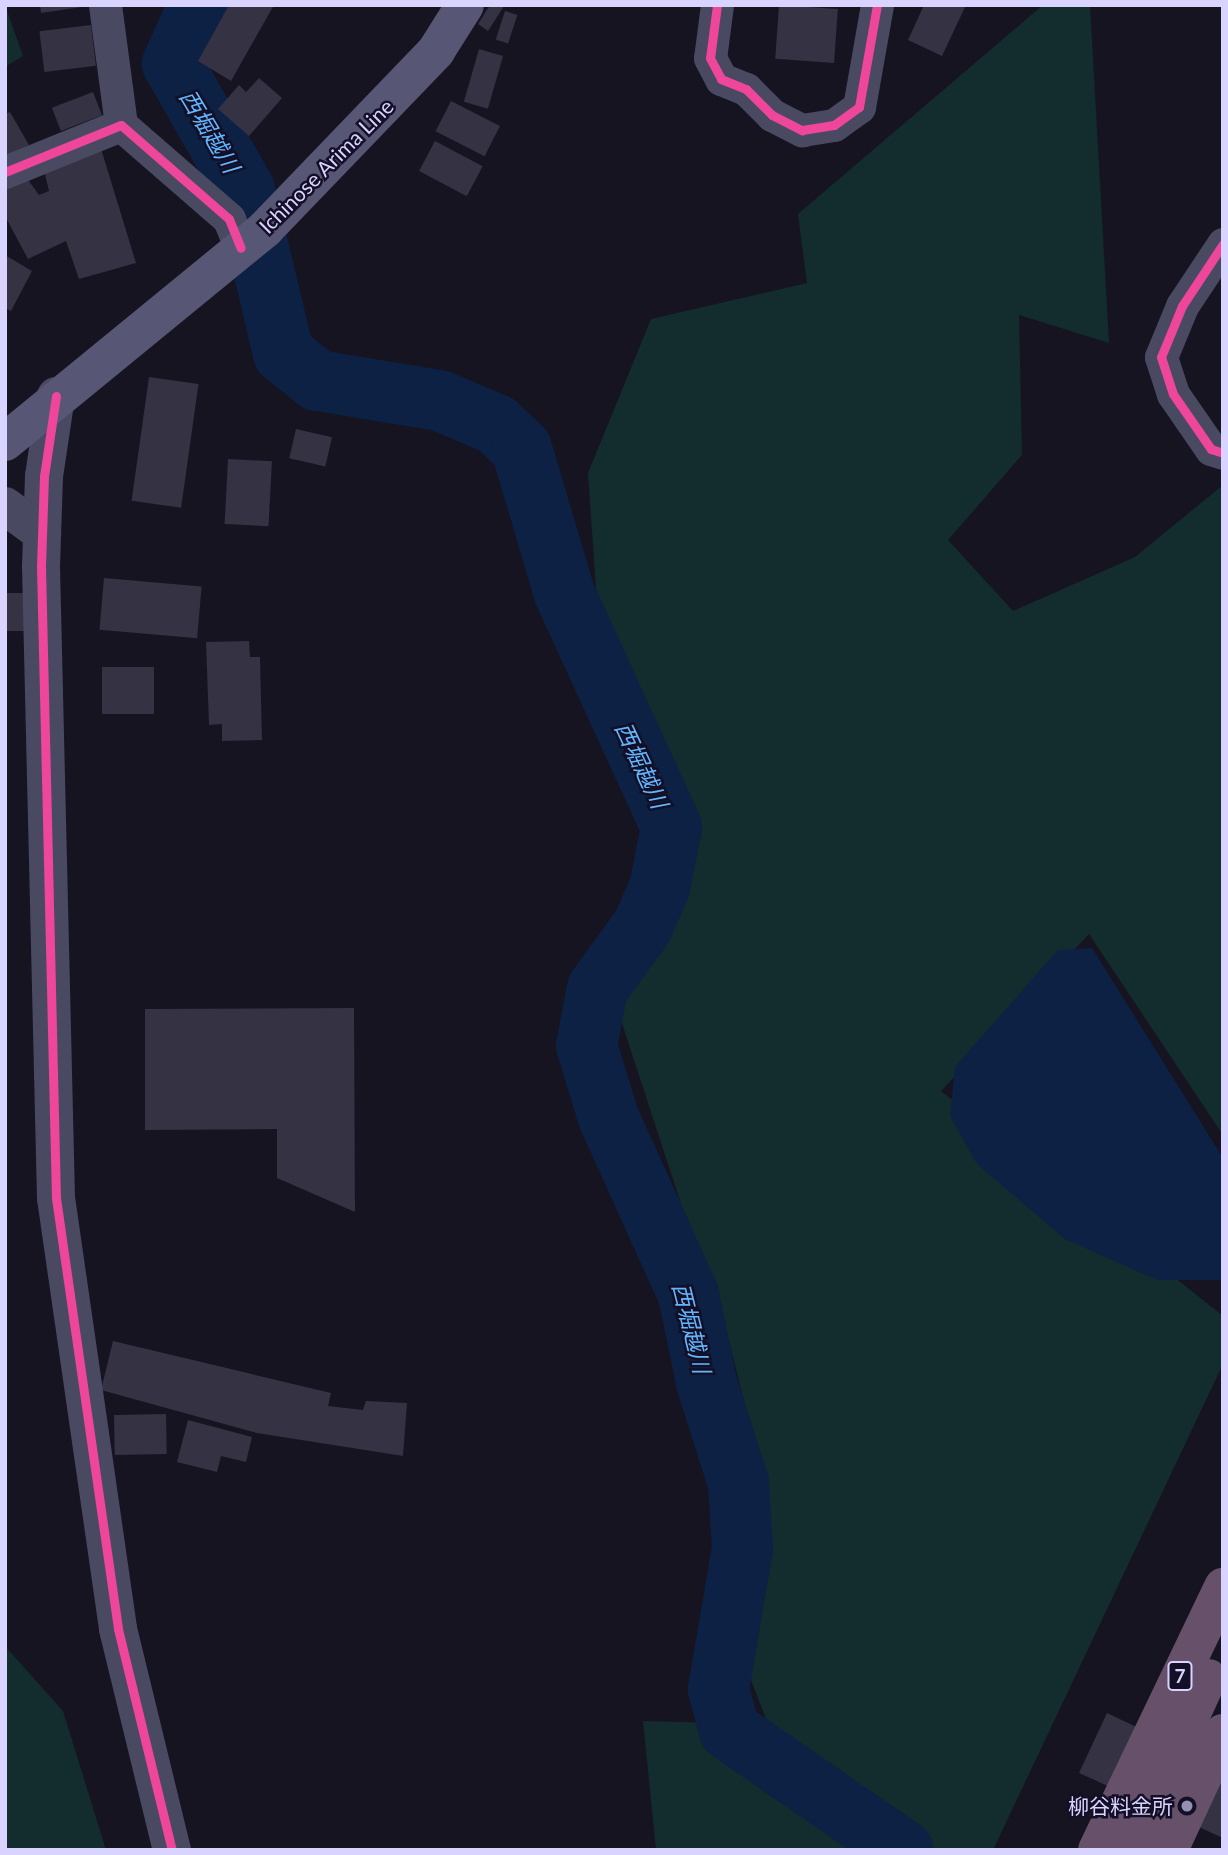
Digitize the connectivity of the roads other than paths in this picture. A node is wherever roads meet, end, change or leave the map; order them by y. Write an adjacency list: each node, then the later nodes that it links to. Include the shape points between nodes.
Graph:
1 (105, 5): 5 (street)
2 (465, 5): 7 (main road, Ichinose Arima Line, via 436,51)
3 (717, 5): 4 (street, via 710,58 721,79 802,130 834,125 859,107)
4 (877, 5)
5 (121, 125): 6 (street); 7 (street)
6 (5, 172)
7 (253, 239): 9 (main road, Ichinose Arima Line)
8 (1223, 244): 11 (street, via 1182,306 1161,357 1173,394 1210,449)
9 (56, 396): 10 (main road, Ichinose Arima Line); 13 (street)
10 (5, 442)
11 (1223, 453)
12 (5, 506): 13 (street)
13 (42, 533): 18 (street, via 56,1198 118,1629)
14 (1223, 1587): 19 (highway, 7)
15 (1223, 1644): 20 (highway, 7)
16 (1223, 1733): 21 (highway)
17 (1223, 1792): 22 (highway)
18 (172, 1850)
19 (1097, 1850)
20 (1129, 1850)
21 (1169, 1850)
22 (1196, 1850)

